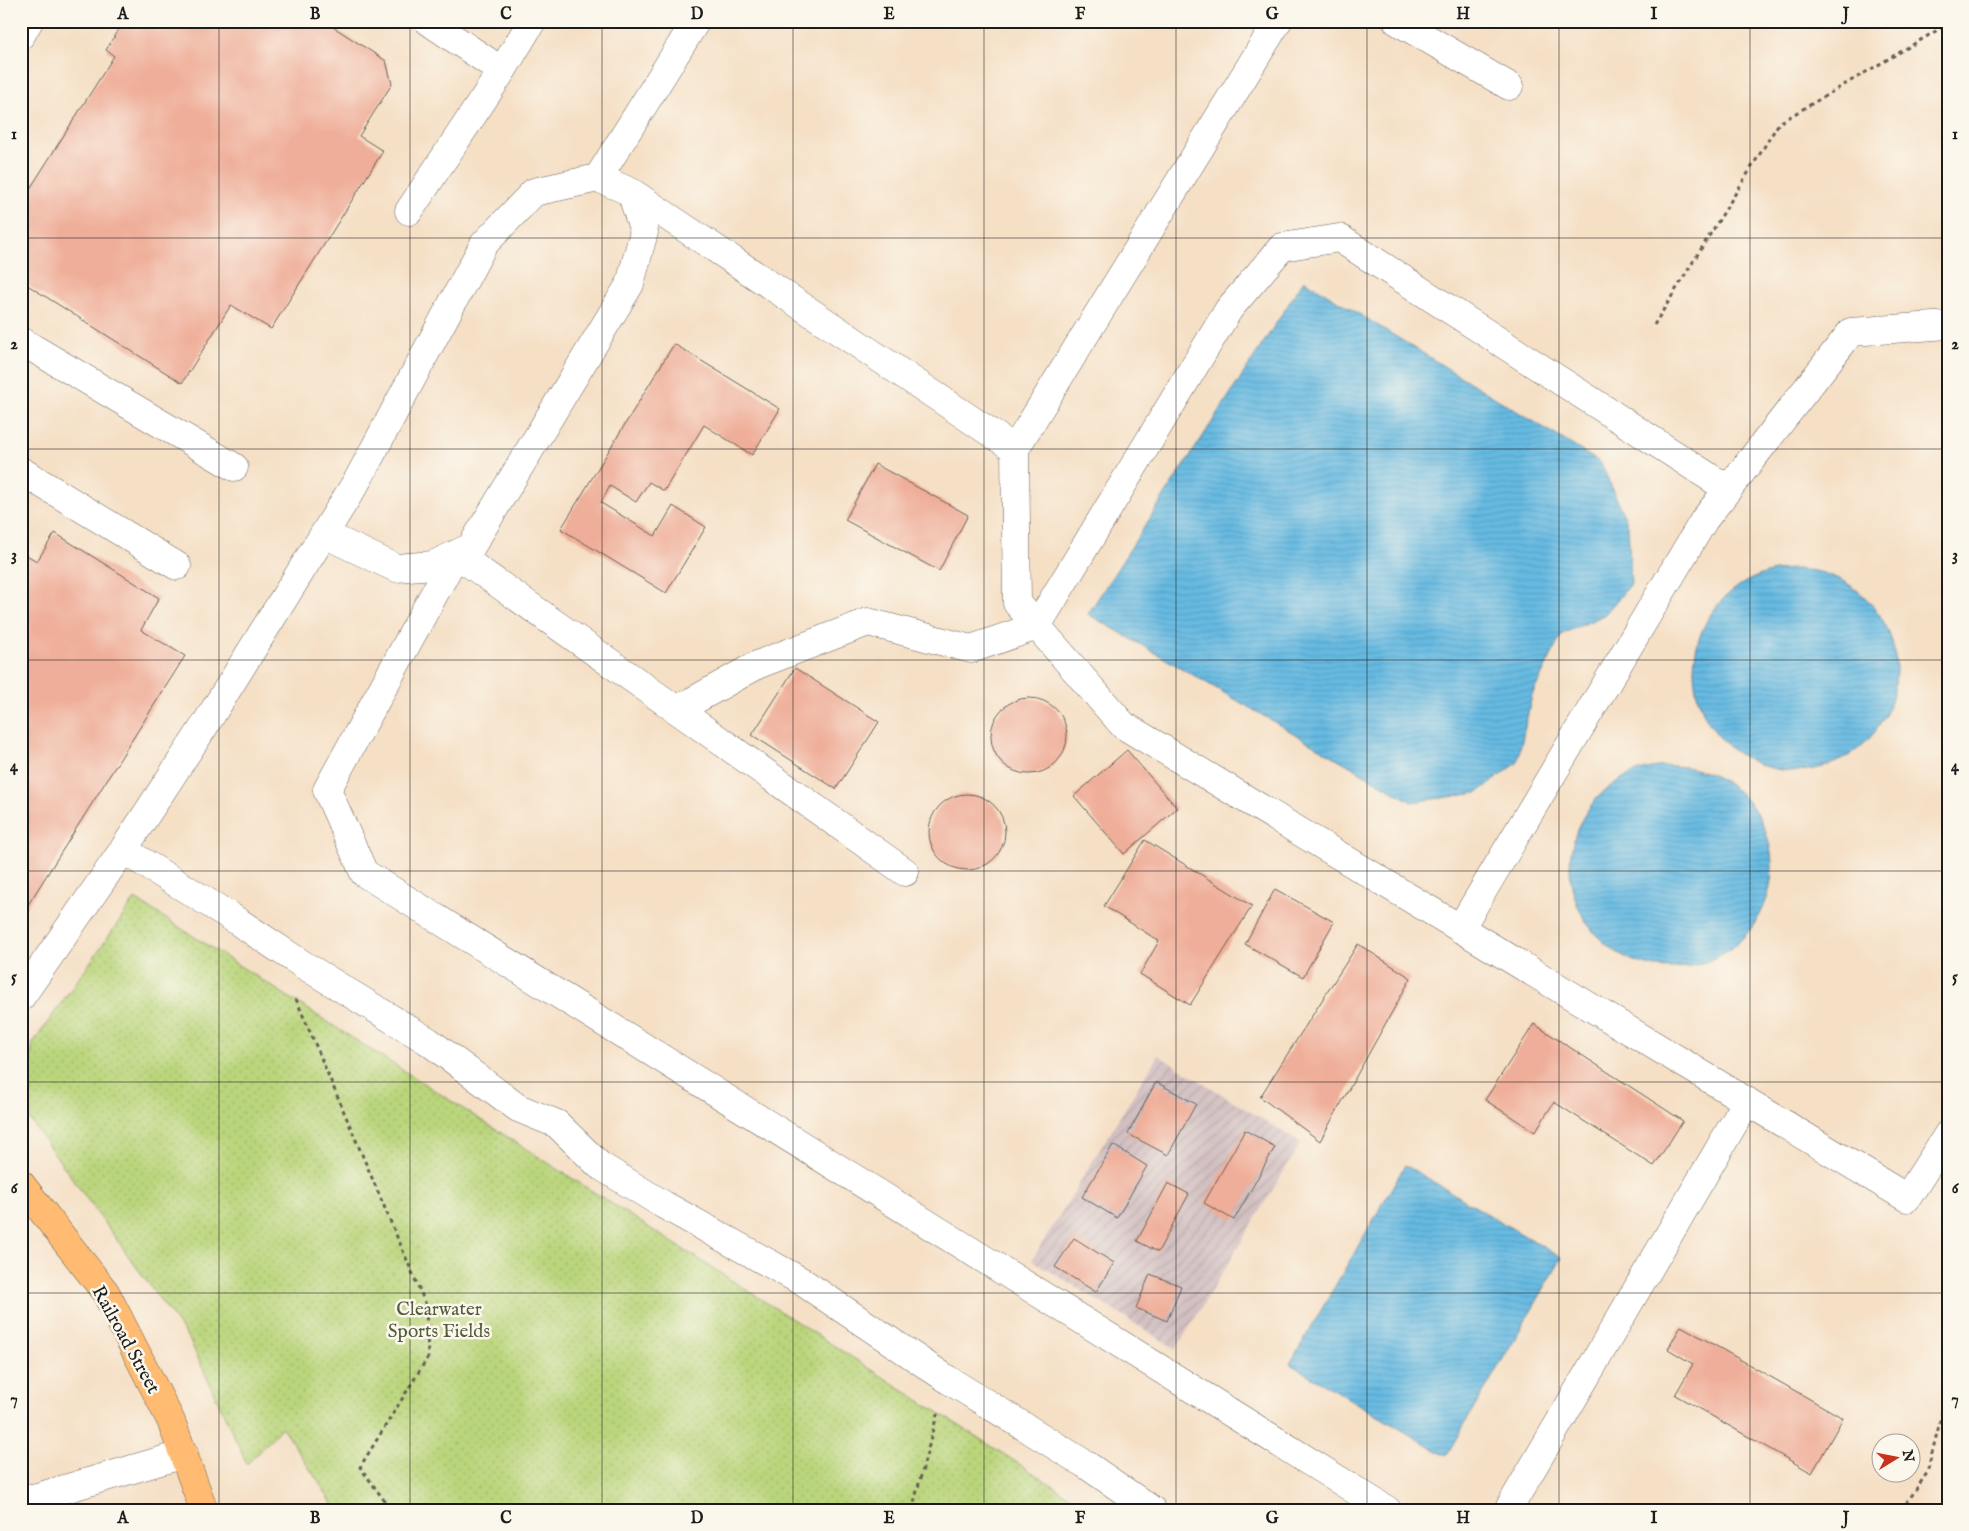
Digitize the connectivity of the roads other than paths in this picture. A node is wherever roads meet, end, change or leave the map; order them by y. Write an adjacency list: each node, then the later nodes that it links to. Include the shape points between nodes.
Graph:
1 (29, 21): 7 (street)
2 (428, 21): 8 (street)
3 (532, 21): 8 (street)
4 (696, 21): 10 (street)
5 (1278, 21): 15 (street)
6 (1397, 21): 9 (street)
7 (21, 35)
8 (502, 71): 12 (street)
9 (1509, 86)
10 (598, 178): 11 (street); 19 (street, via 534,192 484,244 357,481)
11 (631, 192): 15 (street); 20 (street, via 644,232 630,284 471,547)
12 (409, 211)
13 (1948, 325): 18 (street, via 1851,332)
14 (21, 341): 16 (street)
15 (1015, 448): 22 (street, via 1017,603)
16 (234, 467)
17 (21, 471): 21 (street)
18 (1728, 489): 22 (street, via 1339,238 1282,247 1229,308); 26 (street, via 1704,520)
19 (324, 534): 20 (street, via 396,568 433,565); 24 (street)
20 (456, 554): 23 (street); 35 (street, via 327,790 364,873)
21 (176, 566)
22 (1037, 626): 23 (street, via 971,650 868,622 757,665); 26 (street, via 1123,726)
23 (677, 710): 25 (street)
24 (123, 850): 27 (street); 34 (street, via 428,1041 518,1108 556,1124 599,1165 801,1281)
25 (905, 872)
26 (1460, 928): 28 (street)
27 (21, 997)
28 (1747, 1101): 29 (street, via 1907,1198); 36 (street)
29 (1948, 1134)
30 (21, 1184): 31 (main road, Railroad Street, via 106,1293 171,1421)
31 (184, 1454): 32 (street, via 34,1498); 33 (main road, Railroad Street)
32 (21, 1497)
33 (204, 1510)
34 (1152, 1510)
35 (1387, 1510)
36 (1508, 1510)

